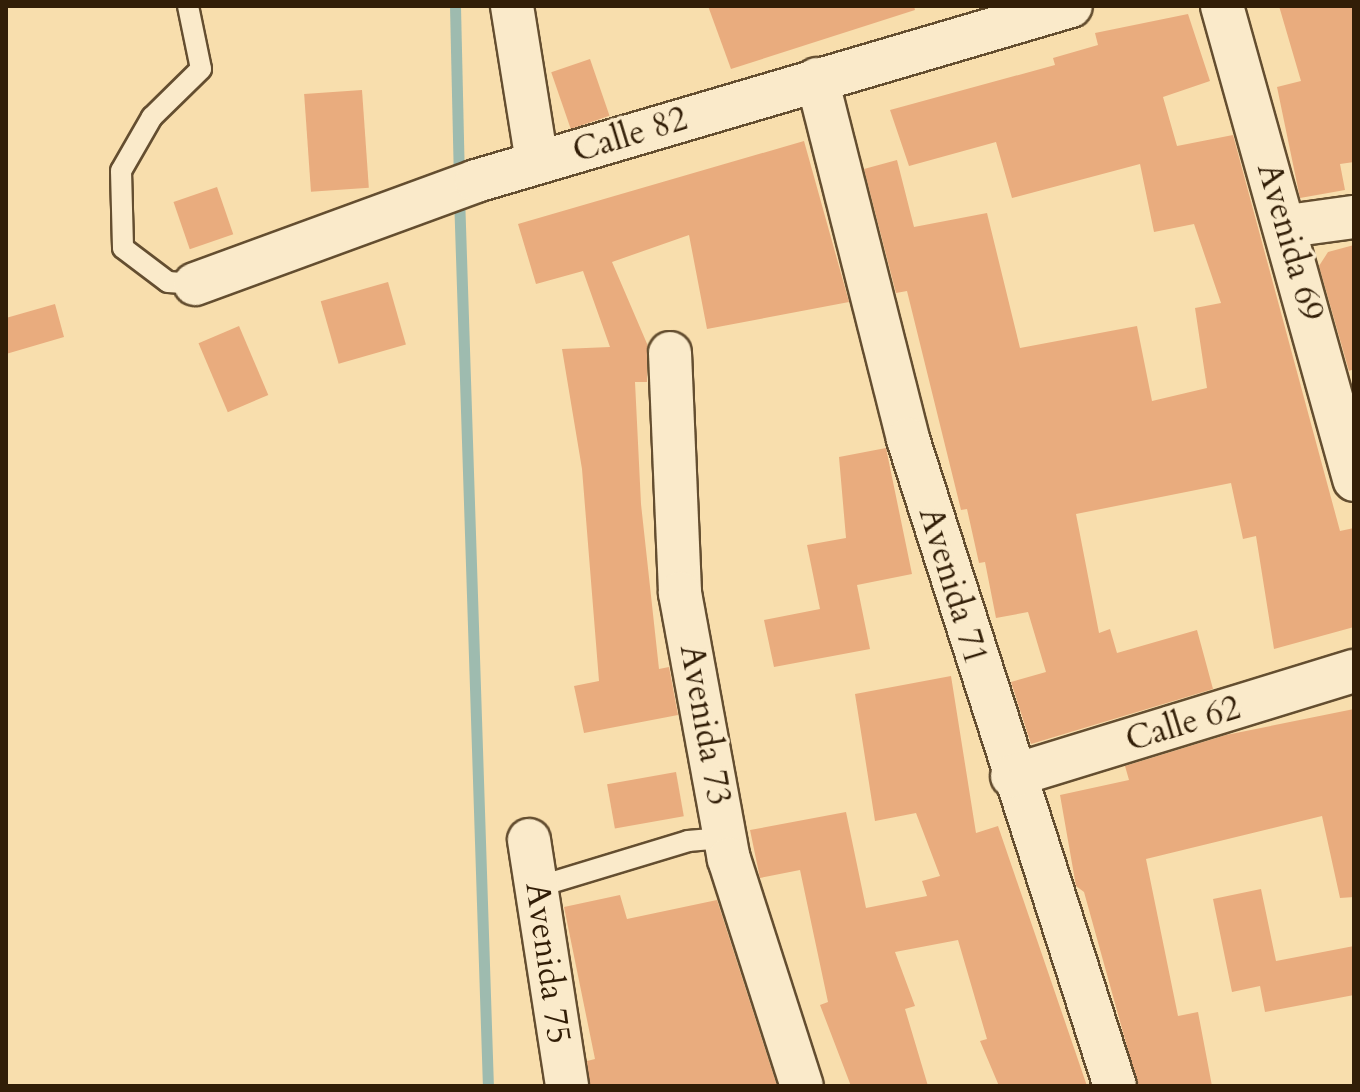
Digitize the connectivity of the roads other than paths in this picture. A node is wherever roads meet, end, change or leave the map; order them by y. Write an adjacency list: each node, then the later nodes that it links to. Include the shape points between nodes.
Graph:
1 (188, 6): 9 (lane, via 201,69 152,117 121,171 123,248 168,282)
2 (512, 6): 6 (street)
3 (1071, 6): 5 (street, Calle 82)
4 (1222, 6): 8 (street, Avenida 69)
5 (817, 79): 6 (street, Calle 82); 13 (street, Avenida 71, via 908,439)
6 (537, 162): 9 (street, Calle 82)
7 (1354, 217): 8 (street)
8 (1288, 226): 11 (street, Avenida 69)
9 (195, 284)
10 (670, 353): 14 (street, Avenida 73, via 680,593)
11 (1354, 480)
12 (1354, 671): 13 (street, Calle 62)
13 (1012, 776): 19 (street, Avenida 71)
14 (726, 838): 16 (lane, via 688,841); 18 (street, Avenida 73)
15 (529, 840): 16 (street, Avenida 75)
16 (537, 887): 17 (street, Avenida 75)
17 (567, 1086)
18 (802, 1086)
19 (1115, 1086)

